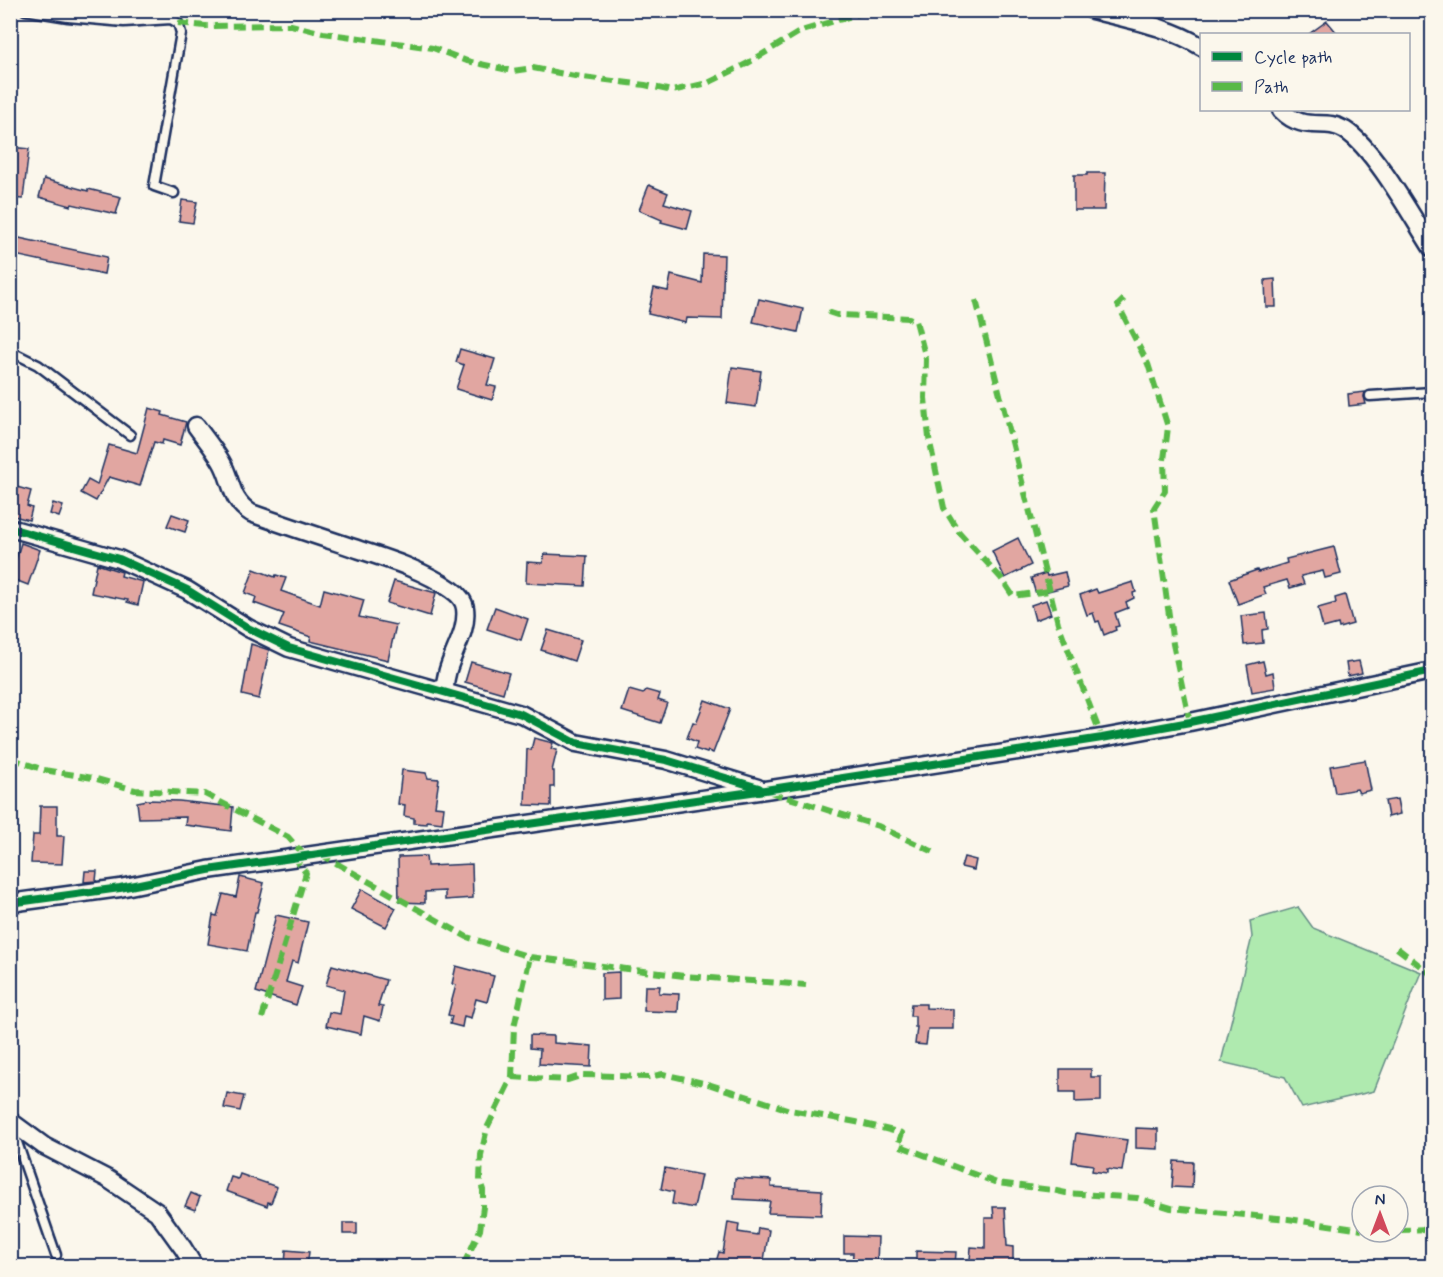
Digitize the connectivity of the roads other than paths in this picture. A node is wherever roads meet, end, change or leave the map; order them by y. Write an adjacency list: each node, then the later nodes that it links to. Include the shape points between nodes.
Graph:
1 (25, 10): 5 (lane, via 124,22 171,19 178,23 182,33 154,186)
2 (1092, 10): 3 (street, via 1155,25)
3 (1200, 46)
4 (1282, 111): 6 (street, via 1300,123 1344,130 1357,141 1370,154)
5 (174, 193)
6 (1432, 248)
7 (10, 351): 11 (lane, via 38,365)
8 (1432, 392): 9 (lane)
9 (1370, 396)
10 (196, 426): 14 (street, via 222,461 241,506 251,513 398,563 461,597 465,616 446,672)
11 (130, 435)
12 (10, 528): 14 (street, via 119,559 187,590 289,648)
13 (1432, 670): 15 (street, via 1102,738)
14 (445, 692): 15 (street, via 521,714 576,743 666,760)
15 (765, 790): 16 (street, via 208,870 120,888)
16 (10, 903)
17 (10, 1123): 18 (lane); 19 (street, via 157,1212)
18 (56, 1255)
19 (194, 1266)

